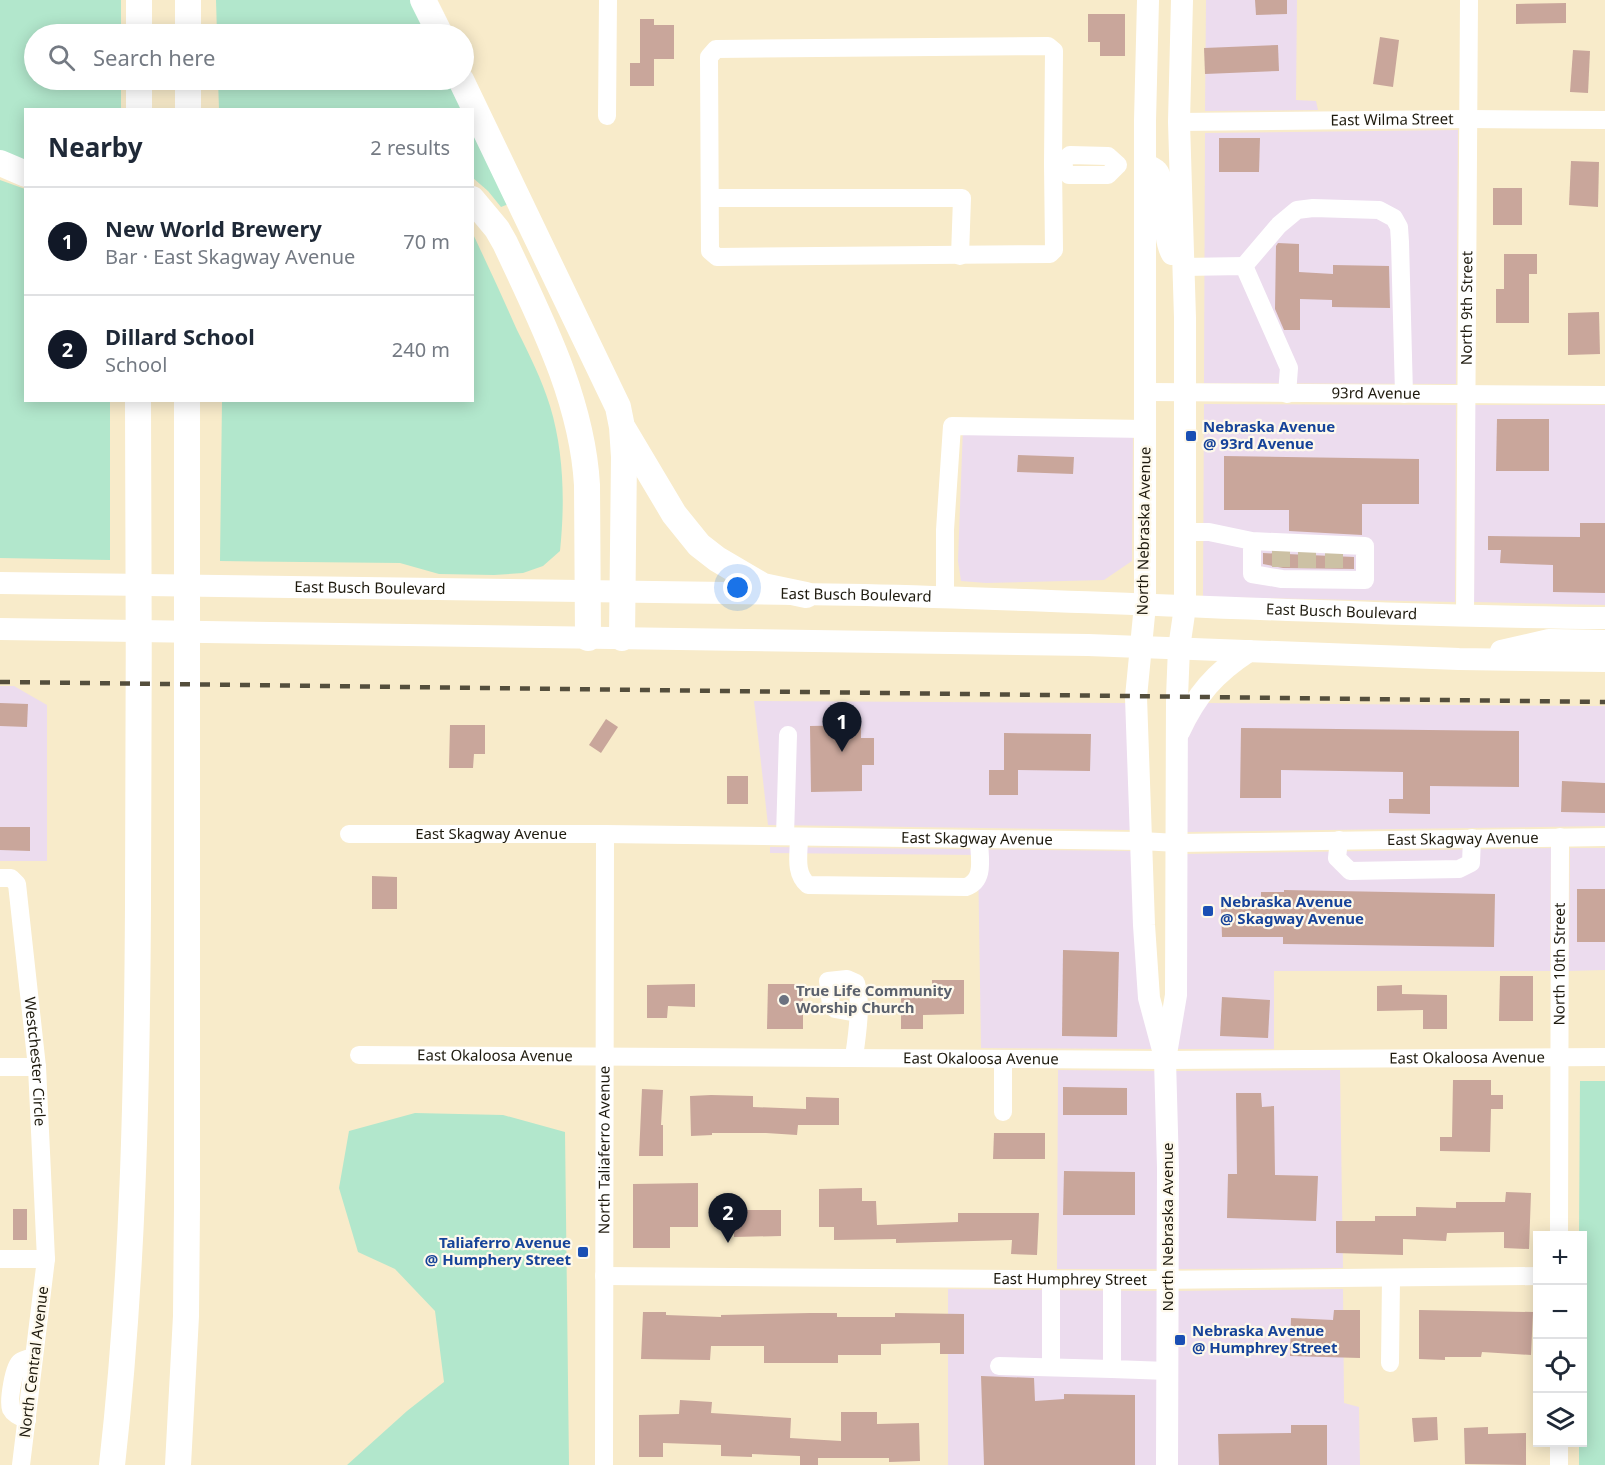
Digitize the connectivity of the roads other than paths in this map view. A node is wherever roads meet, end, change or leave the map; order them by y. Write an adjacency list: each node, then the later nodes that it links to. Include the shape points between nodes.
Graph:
1 (139, 0): 8 (highway)
2 (188, 0): 9 (highway)
3 (423, 0): 10 (highway)
4 (608, 0): 16 (street)
5 (1148, 0): 22 (main road, North Nebraska Avenue)
6 (1182, 0): 19 (main road, North Nebraska Avenue)
7 (1469, 0): 17 (street, North 9th Street)
8 (139, 24)
9 (188, 24)
10 (435, 24)
11 (139, 90): 14 (highway)
12 (188, 90): 15 (highway)
13 (466, 90): 37 (highway, via 618,407)
14 (139, 108)
15 (188, 108)
16 (607, 116)
17 (1468, 119): 18 (street, East Wilma Street); 19 (street, East Wilma Street); 33 (street, North 9th Street)
18 (1605, 120)
19 (1179, 122): 28 (main road, North Nebraska Avenue)
20 (0, 163): 23 (highway)
21 (1057, 164): 22 (street, via 1069,175 1108,175 1118,165); 24 (street, via 1054,51 1048,46 716,49 709,57); 26 (street, via 1054,250 1050,254)
22 (1145, 164): 28 (main road, via 1156,169 1161,177 1170,252); 29 (main road, North Nebraska Avenue)
23 (24, 173)
24 (710, 198): 26 (street, via 710,251 717,257); 26 (street, via 962,198)
25 (474, 203): 44 (highway, via 505,243 558,363 576,416 586,465)
26 (960, 256)
27 (1244, 266): 28 (street); 31 (street, via 1289,368); 32 (street, via 1297,210 1379,210 1394,218 1400,242)
28 (1183, 267): 30 (main road, North Nebraska Avenue)
29 (1146, 392): 30 (street, 93rd Avenue); 38 (main road, North Nebraska Avenue)
30 (1185, 393): 31 (street, 93rd Avenue); 39 (main road, North Nebraska Avenue)
31 (1287, 394): 32 (street, 93rd Avenue)
32 (1404, 394): 33 (street, 93rd Avenue)
33 (1466, 394): 34 (street, 93rd Avenue); 52 (street, North 9th Street)
34 (1605, 395)
35 (138, 402): 103 (highway, via 137,1001 127,1312)
36 (188, 402): 104 (highway, via 186,1294)
37 (622, 427): 45 (highway); 46 (highway, via 674,514 699,545 763,586)
38 (1146, 429): 47 (street, via 952,426); 48 (main road, North Nebraska Avenue)
39 (1185, 532): 40 (street, via 1209,532); 49 (main road, North Nebraska Avenue)
40 (1252, 541): 41 (street, via 1252,574); 42 (street, via 1280,546 1365,546 1365,580)
41 (1282, 575): 42 (street); 50 (street)
42 (1340, 578): 51 (street)
43 (0, 583): 44 (main road, East Busch Boulevard)
44 (588, 592): 45 (main road, East Busch Boulevard); 55 (highway)
45 (622, 592): 46 (main road, East Busch Boulevard); 56 (highway)
46 (806, 595): 47 (main road, East Busch Boulevard)
47 (945, 597): 48 (main road, East Busch Boulevard)
48 (1145, 605): 49 (main road, East Busch Boulevard); 58 (main road, North Nebraska Avenue)
49 (1185, 607): 50 (main road, East Busch Boulevard); 59 (main road, North Nebraska Avenue)
50 (1282, 610): 51 (main road, East Busch Boulevard)
51 (1353, 613): 52 (main road, East Busch Boulevard)
52 (1465, 617): 53 (main road, East Busch Boulevard)
53 (1605, 618)
54 (0, 629): 55 (main road)
55 (588, 638): 56 (main road)
56 (622, 638): 58 (main road)
57 (1605, 641): 61 (main road, via 1549,640)
58 (1140, 647): 59 (main road); 73 (main road, North Nebraska Avenue, via 1136,696)
59 (1179, 648): 60 (main road); 64 (main road, North Nebraska Avenue)
60 (1248, 651): 61 (main road); 64 (main road, via 1206,686)
61 (1459, 659): 62 (main road)
62 (1605, 661)
63 (788, 735): 67 (street)
64 (1176, 738): 74 (main road, North Nebraska Avenue)
65 (349, 834): 66 (street, East Skagway Avenue)
66 (605, 834): 67 (street, East Skagway Avenue); 78 (street, North Taliaferro Avenue)
67 (792, 837): 71 (street, East Skagway Avenue); 71 (street, via 798,869 808,885 966,887 980,877)
68 (1560, 837): 69 (street, East Skagway Avenue); 70 (street, East Skagway Avenue); 80 (street, North 10th Street)
69 (1605, 837)
70 (1472, 838): 72 (street, East Skagway Avenue); 72 (street, via 1471,862 1459,869 1361,871 1350,871 1337,858)
71 (979, 839): 73 (street, East Skagway Avenue)
72 (1339, 840): 74 (street, East Skagway Avenue)
73 (1141, 841): 74 (street, East Skagway Avenue); 83 (main road, North Nebraska Avenue, via 1149,998)
74 (1176, 843): 83 (main road, North Nebraska Avenue, via 1176,995)
75 (0, 878): 84 (street, Westchester Circle, via 11,878 17,884)
76 (857, 1013): 79 (street)
77 (359, 1055): 78 (street, East Okaloosa Avenue)
78 (604, 1055): 79 (street, East Okaloosa Avenue); 90 (street, North Taliaferro Avenue)
79 (854, 1057): 82 (street, East Okaloosa Avenue)
80 (1559, 1057): 81 (street, East Okaloosa Avenue); 83 (street, East Okaloosa Avenue); 87 (street, North 10th Street)
81 (1605, 1057)
82 (1003, 1059): 83 (street, East Okaloosa Avenue); 86 (street)
83 (1165, 1060): 95 (main road, North Nebraska Avenue)
84 (37, 1066): 85 (street); 89 (street, Westchester Circle)
85 (0, 1067)
86 (1003, 1112)
87 (1559, 1231)
88 (0, 1259): 89 (street)
89 (46, 1259): 102 (street, North Central Avenue)
90 (604, 1276): 93 (street, East Humphrey Street); 105 (street, North Taliaferro Avenue)
91 (1533, 1276): 92 (street, East Humphrey Street)
92 (1391, 1278): 95 (street, East Humphrey Street); 96 (street)
93 (1052, 1279): 94 (street, East Humphrey Street); 98 (street)
94 (1112, 1280): 95 (street, East Humphrey Street); 99 (street)
95 (1168, 1280): 100 (main road, North Nebraska Avenue)
96 (1390, 1363)
97 (999, 1366): 98 (street)
98 (1051, 1367): 99 (street)
99 (1112, 1369): 100 (street)
100 (1168, 1371): 106 (main road, North Nebraska Avenue)
101 (1559, 1447): 107 (street)
102 (21, 1465)
103 (112, 1465)
104 (178, 1465)
105 (604, 1465)
106 (1167, 1465)
107 (1559, 1465)

